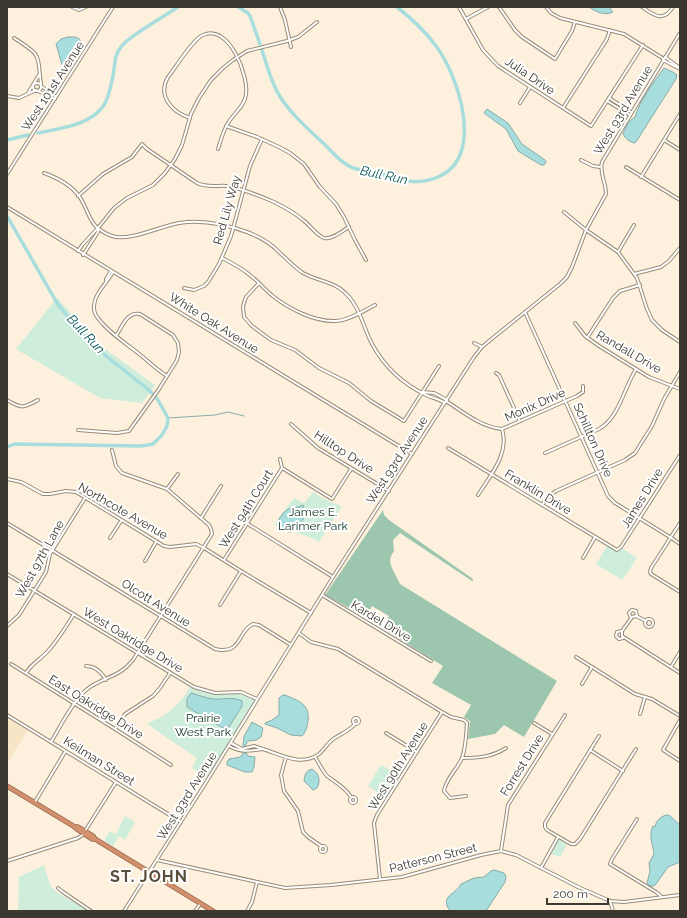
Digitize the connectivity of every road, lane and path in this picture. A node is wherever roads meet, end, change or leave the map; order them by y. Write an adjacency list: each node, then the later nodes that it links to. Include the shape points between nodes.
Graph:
1 (72, 7): 2 (street, via 80,10)
2 (86, 7)
3 (113, 7): 30 (street, West 101st Avenue)
4 (280, 7): 17 (street)
5 (459, 7): 11 (street, Julia Drive)
6 (488, 7): 11 (street)
7 (499, 7): 13 (street, via 522,37 555,58)
8 (546, 7): 13 (street, via 558,17)
9 (642, 7): 10 (street, via 656,16 668,13)
10 (673, 7)
11 (466, 19): 26 (street, Julia Drive, via 480,45 490,57 506,72)
12 (317, 22): 17 (street, via 303,35)
13 (575, 22): 14 (street)
14 (610, 30): 18 (street, via 626,35); 33 (street, via 607,39)
15 (680, 33): 21 (street, West 93rd Avenue)
16 (14, 38): 23 (street, via 37,54 40,62)
17 (289, 41): 19 (street); 20 (street)
18 (643, 45): 21 (street); 31 (street)
19 (291, 47)
20 (238, 56): 36 (street, via 208,84); 36 (street, via 218,34 205,34 196,40 168,77 164,90 170,106); 37 (street, via 246,85 246,96)
21 (664, 59): 22 (street); 34 (street, West 93rd Avenue)
22 (680, 68)
23 (39, 75): 24 (street); 25 (street)
24 (33, 84): 25 (street, via 37,82); 27 (street, via 33,88); 28 (street)
25 (41, 85): 27 (street, via 41,89); 30 (street)
26 (530, 87): 32 (street); 33 (street, Julia Drive)
27 (37, 90): 28 (street); 30 (street)
28 (28, 93): 29 (street, via 19,98)
29 (7, 96)
30 (56, 98): 46 (street, West 101st Avenue)
31 (608, 99): 33 (street, Julia Drive, via 591,126); 34 (street)
32 (520, 103)
33 (563, 108)
34 (631, 114): 44 (street, West 93rd Avenue)
35 (680, 114): 39 (street)
36 (190, 118): 43 (street, via 182,146)
37 (226, 126): 38 (street); 40 (street)
38 (262, 139): 49 (street, Red Lily Way, via 250,166); 56 (street, via 286,150 304,164 336,204)
39 (664, 140): 41 (street); 48 (street)
40 (218, 149)
41 (680, 150)
42 (581, 160): 44 (street)
43 (170, 165): 49 (street, via 199,184 225,186); 50 (street, via 142,144 132,157 103,174); 57 (street, via 153,185 117,206)
44 (600, 167): 58 (street, West 93rd Avenue, via 606,194)
45 (626, 167): 48 (street)
46 (7, 174)
47 (44, 174): 50 (street, via 65,183)
48 (641, 176): 51 (street)
49 (243, 191): 55 (street, Red Lily Way); 56 (street, via 288,210 322,237 331,238)
50 (78, 196): 57 (street, via 90,219)
51 (680, 200)
52 (7, 207): 60 (street, White Oak Avenue)
53 (564, 212): 58 (street)
54 (634, 225): 61 (street)
55 (234, 227): 57 (street, Monix Drive, via 210,222 185,222 122,238 110,236); 63 (street, Red Lily Way); 72 (street, Monix Drive, via 258,236 302,272 339,287 350,298)
56 (349, 227): 64 (street)
57 (98, 228): 60 (street); 62 (street)
58 (586, 230): 61 (street); 71 (street, West 93rd Avenue, via 567,277)
59 (680, 248): 66 (street, via 660,268)
60 (78, 251): 62 (street, White Oak Avenue)
61 (618, 252): 66 (street)
62 (83, 255): 65 (street, White Oak Avenue)
63 (222, 258): 67 (street, via 243,269); 69 (street, Red Lily Way, via 204,286 194,290)
64 (366, 260)
65 (112, 272): 74 (street, via 95,299 94,311 98,319); 100 (street, White Oak Avenue)
66 (634, 274): 68 (street)
67 (259, 283): 72 (street, via 283,303 314,317 335,321); 87 (street, via 246,297 242,309 246,320 260,333 292,349 326,372 350,383 404,421)
68 (640, 285): 75 (street, via 620,291); 76 (street, via 652,320)
69 (184, 288)
70 (375, 305): 72 (street)
71 (525, 312): 78 (street, West 93rd Avenue); 91 (street, Schillton Drive)
72 (359, 313): 87 (street, Monix Drive, via 382,360 402,380)
73 (575, 322): 75 (street, Randall Drive)
74 (116, 336): 83 (street); 83 (street, via 129,316 135,313 170,332 176,339 179,350 177,360)
75 (587, 338): 80 (street, Randall Drive)
76 (680, 342)
77 (474, 343): 78 (street)
78 (482, 347): 90 (street, West 93rd Avenue)
79 (439, 366): 87 (street)
80 (636, 369): 84 (street, Randall Drive, via 651,378); 96 (street, via 620,404 609,420 601,428)
81 (680, 372): 84 (street)
82 (496, 373): 92 (street)
83 (167, 376): 95 (street, via 129,431 114,433)
84 (672, 385): 86 (street, Randall Drive); 105 (street, via 635,453)
85 (583, 386): 91 (street, Monix Drive, via 582,392)
86 (680, 389)
87 (422, 392): 90 (street, Monix Drive, via 434,393)
88 (7, 400): 89 (street, via 23,407)
89 (38, 400)
90 (446, 401): 94 (street, Monix Drive, via 482,424); 100 (street, West 93rd Avenue)
91 (565, 401): 92 (street, Monix Drive); 96 (street, Schillton Drive)
92 (520, 421): 94 (street, Monix Drive)
93 (291, 424): 104 (street, Hilltop Drive, via 318,448)
94 (502, 429): 107 (street, via 502,454)
95 (78, 430)
96 (582, 437): 99 (street); 105 (street, Schillton Drive)
97 (448, 448): 107 (street, Franklin Drive)
98 (112, 450): 110 (street, via 116,466 122,473)
99 (545, 453)
100 (412, 454): 111 (street, West 93rd Avenue)
101 (680, 455): 116 (street, James Drive)
102 (280, 459): 103 (street)
103 (282, 468): 104 (street, via 332,499); 120 (street, West 94th Court)
104 (351, 469): 111 (street, Hilltop Drive)
105 (598, 473): 114 (street, via 552,494); 116 (street, Schillton Drive, via 610,498)
106 (178, 474): 110 (street)
107 (490, 474): 112 (street); 114 (street, Franklin Drive)
108 (7, 479): 113 (street, Northcote Avenue, via 23,483 41,493 70,491)
109 (221, 486): 115 (street)
110 (167, 490): 115 (street)
111 (389, 491): 134 (street, West 93rd Avenue)
112 (478, 495)
113 (86, 498): 117 (street, Northcote Avenue); 128 (street, West 97th Lane)
114 (542, 505): 121 (street, Franklin Drive)
115 (201, 518): 126 (street, via 212,531)
116 (640, 518): 122 (street, Schillton Drive); 127 (street, James Drive)
117 (121, 521): 123 (street); 124 (street, Northcote Avenue)
118 (7, 523): 128 (street, Olcott Avenue)
119 (680, 523): 122 (street)
120 (248, 524): 130 (street, West 94th Court); 134 (street)
121 (595, 537): 127 (street, Franklin Drive, via 614,549); 129 (street)
122 (671, 537): 125 (street, Schillton Drive); 136 (street, via 650,572)
123 (110, 538)
124 (156, 542): 126 (street, Northcote Avenue, via 170,547 196,544); 131 (street)
125 (680, 544)
126 (204, 548): 130 (street, Northcote Avenue); 141 (street)
127 (619, 549)
128 (52, 550): 135 (street, West 97th Lane, via 48,568); 141 (street, Olcott Avenue)
129 (582, 558)
130 (224, 560): 132 (street, Northcote Avenue)
131 (145, 561)
132 (241, 571): 138 (street); 139 (street, Northcote Avenue)
133 (7, 574): 135 (street, West Oakridge Drive)
134 (333, 577): 137 (street, West 93rd Avenue)
135 (35, 590): 140 (street, West Oakridge Drive); 145 (street, West 97th Lane, via 17,617)
136 (680, 592)
137 (322, 595): 139 (street, West 93rd Avenue); 153 (street, Kardel Drive)
138 (220, 605)
139 (311, 613): 147 (street, West 93rd Avenue)
140 (74, 614): 151 (street, West Oakridge Drive); 158 (street, via 53,645)
141 (161, 616): 149 (street, Olcott Avenue, via 219,650 236,645 253,624 259,625); 151 (street)
142 (637, 616): 143 (street); 143 (street, via 636,611 632,610 629,612); 144 (street)
143 (631, 618): 146 (street)
144 (646, 621)
145 (7, 626)
146 (622, 631): 148 (street); 148 (street, via 616,633 616,636 619,639)
147 (299, 633): 149 (street, West 93rd Avenue); 166 (street, via 312,642 338,649)
148 (624, 638): 157 (street)
149 (291, 645): 164 (street, West 93rd Avenue)
150 (680, 652): 157 (street)
151 (138, 653): 159 (street, West Oakridge Drive); 161 (street, via 126,668)
152 (576, 657): 156 (street)
153 (431, 661)
154 (11, 664): 158 (street, East Oakridge Drive)
155 (86, 666): 161 (street, via 99,671)
156 (592, 667): 162 (street); 163 (street, via 635,694)
157 (670, 667): 160 (street)
158 (26, 673): 165 (street, East Oakridge Drive)
159 (170, 673): 164 (street, West Oakridge Drive, via 199,689 215,693 241,692); 174 (street, via 153,696 125,714)
160 (680, 673)
161 (106, 680): 165 (street, via 86,690)
162 (582, 684)
163 (645, 697): 167 (street); 170 (street)
164 (257, 700): 179 (street, West 93rd Avenue)
165 (75, 703): 174 (street, East Oakridge Drive); 178 (street)
166 (442, 712): 189 (street, West 90th Avenue); 192 (street, via 467,723)
167 (640, 714)
168 (7, 715): 178 (street, Keilman Street)
169 (565, 715): 176 (street, Forrest Drive)
170 (680, 716)
171 (680, 720): 193 (street, via 663,750)
172 (534, 723): 176 (street)
173 (355, 724): 190 (street)
174 (115, 729): 194 (street, East Oakridge Drive)
175 (386, 733): 189 (street)
176 (552, 734): 206 (street, Forrest Drive, via 508,805)
177 (599, 736): 186 (street)
178 (51, 742): 188 (street, Keilman Street)
179 (231, 743): 180 (street, West 93rd Avenue); 185 (street)
180 (229, 746): 185 (street, via 236,750); 202 (street, West 93rd Avenue)
181 (252, 746): 183 (street); 185 (street); 187 (street)
182 (506, 748): 192 (street, via 490,756)
183 (263, 749): 187 (street); 191 (street)
184 (636, 749): 195 (street)
185 (244, 750): 187 (street)
186 (590, 750): 195 (street); 204 (street, via 546,822 546,829)
187 (252, 751)
188 (65, 752): 196 (street, Keilman Street); 200 (street)
189 (417, 752): 211 (street, West 90th Avenue, via 374,823)
190 (314, 757): 191 (street, via 299,760); 199 (street, via 327,776 343,787)
191 (286, 758): 205 (street, via 281,775 284,791 298,811 303,832)
192 (462, 758): 198 (street, via 444,791 450,798)
193 (680, 761)
194 (171, 765)
195 (623, 771): 204 (street, via 578,842 571,844)
196 (116, 782): 202 (street, Keilman Street); 203 (street)
197 (7, 786): 200 (highway)
198 (466, 796)
199 (351, 797)
200 (34, 802): 203 (highway)
201 (638, 819): 215 (street, via 610,864)
202 (180, 822): 207 (street, West 93rd Avenue)
203 (84, 832): 208 (street, via 78,838); 210 (highway)
204 (558, 837): 209 (street)
205 (321, 846)
206 (501, 851): 209 (street, Patterson Street, via 516,855); 211 (street, Patterson Street)
207 (157, 860): 210 (street, West 93rd Avenue); 212 (street, Patterson Street)
208 (7, 861)
209 (541, 868): 216 (street, Patterson Street)
210 (149, 872): 217 (highway); 219 (street, West 93rd Avenue)
211 (380, 880): 212 (street, Patterson Street, via 285,888)
212 (257, 882): 222 (street)
213 (58, 888): 218 (street)
214 (680, 895): 215 (street, Patterson Street)
215 (662, 897): 216 (street, Patterson Street, via 624,902)
216 (610, 901): 223 (street)
217 (200, 903): 220 (street); 221 (highway)
218 (91, 911)
219 (124, 911)
220 (195, 911)
221 (213, 911)
222 (247, 911)
223 (613, 911)

